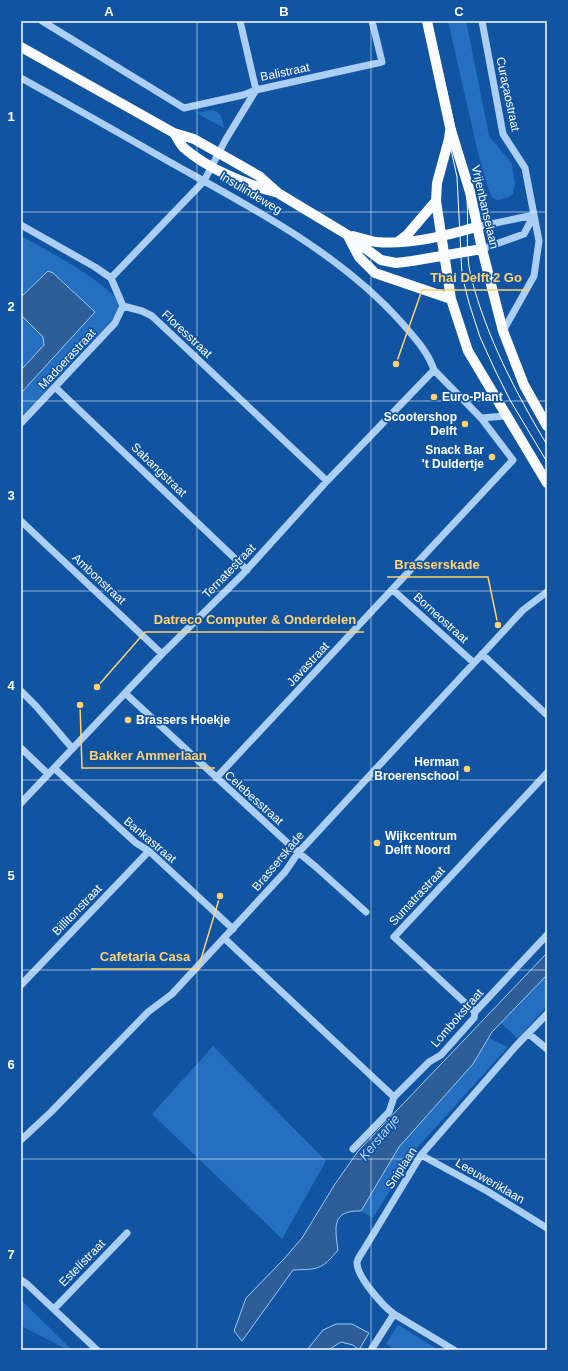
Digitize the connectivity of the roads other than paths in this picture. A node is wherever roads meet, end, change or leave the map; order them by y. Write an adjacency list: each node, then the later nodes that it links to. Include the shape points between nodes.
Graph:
1 (42, 21): 8 (street, via 184,108)
2 (240, 21): 8 (street)
3 (372, 21): 8 (street, Balistraat, via 382,62)
4 (427, 21): 9 (main road, Vrijenbanselaan)
5 (482, 21): 16 (street, Curaçaostraat, via 504,134 525,168)
6 (21, 47): 10 (main road, Insulindeweg)
7 (21, 78): 13 (street, Insulindeweg)
8 (256, 90): 11 (street, Balistraat)
9 (450, 127): 15 (main road, Vrijenbanselaan, via 437,183); 18 (main road, Vrijenbanselaan, via 470,192)
10 (174, 133): 11 (main road, Insulindeweg, via 189,137); 12 (main road, Insulindeweg, via 183,147)
11 (220, 153): 12 (street, Balistraat); 14 (main road, Insulindeweg, via 259,176)
12 (212, 166): 13 (street); 14 (main road, Insulindeweg, via 249,185)
13 (204, 181): 24 (street); 28 (street, Insulindeweg, via 316,247 356,279 391,310 415,337 431,360)
14 (278, 193): 19 (main road, Insulindeweg)
15 (436, 201): 20 (main road, Vrijenbanselaan); 21 (main road, via 407,235)
16 (534, 215): 18 (street); 22 (street, via 524,234); 27 (street, Curaçaostraat, via 539,241 534,276)
17 (21, 225): 24 (street)
18 (476, 227): 20 (main road, Insulindeweg); 22 (main road, Vrijenbanselaan)
19 (346, 234): 21 (main road, Insulindeweg, via 376,242); 23 (main road, Insulindeweg, via 381,260 396,263); 25 (main road, via 360,257 374,273)
20 (441, 235): 21 (main road, Insulindeweg); 23 (main road, Vrijenbanselaan)
21 (395, 243)
22 (482, 249): 23 (main road, Insulindeweg); 27 (main road, Vrijenbanselaan)
23 (445, 257): 25 (main road, Vrijenbanselaan)
24 (110, 278): 26 (street)
25 (451, 299): 30 (main road, Vrijenbanselaan, via 468,351)
26 (123, 306): 29 (street, Madoerastraat, via 115,323); 34 (street, Floresstraat, via 152,316)
27 (503, 331): 33 (main road, Vrijenbanselaan, via 524,384)
28 (434, 370): 31 (street); 34 (street, Ternatestraat)
29 (55, 387): 32 (street, Madoerastraat); 37 (street, Sabangstraat)
30 (505, 416): 31 (street); 35 (main road, Vrijenbanselaan)
31 (481, 418): 38 (street, Javastraat, via 513,460)
32 (21, 423)
33 (547, 426)
34 (327, 482): 37 (street, Ternatestraat)
35 (547, 483)
36 (21, 521): 40 (street, Ambonstraat)
37 (247, 570): 40 (street, Ternatestraat)
38 (393, 590): 42 (street, Borneostraat); 51 (street, Javastraat)
39 (547, 592): 41 (street, Brasserskade, via 524,610)
40 (162, 654): 44 (street, Ternatestraat)
41 (482, 654): 42 (street, Brasserskade); 45 (street)
42 (474, 663): 54 (street, Brasserskade)
43 (21, 691): 47 (street)
44 (125, 693): 47 (street, Ternatestraat); 51 (street, Celebesstraat)
45 (547, 715)
46 (21, 748): 50 (street)
47 (72, 748): 48 (street, Ternatestraat)
48 (54, 768): 50 (street, Ternatestraat); 53 (street, Bankastraat, via 136,843)
49 (547, 773): 60 (street, Sumatrastraat, via 394,937)
50 (48, 774): 52 (street, Ternatestraat)
51 (216, 778): 54 (street, Celebesstraat)
52 (21, 803)
53 (149, 851): 56 (street, Bankastraat); 59 (street, Billitonstraat)
54 (298, 853): 55 (street); 56 (street, Brasserskade, via 285,872)
55 (366, 912)
56 (233, 929): 58 (street, Brasserskade)
57 (547, 935): 60 (street, Lombokstraat)
58 (224, 938): 64 (street); 65 (street, Brasserskade, via 172,994 148,1012)
59 (21, 985)
60 (475, 1012): 64 (street, Lombokstraat, via 474,1018 441,1055 429,1062)
61 (547, 1014): 62 (street, Sniplaan)
62 (529, 1034): 63 (street); 67 (street, Sniplaan)
63 (547, 1049)
64 (394, 1097): 66 (street, Lombokstraat, via 389,1112)
65 (21, 1140)
66 (353, 1149)
67 (421, 1155): 68 (street, Leeuweriklaan); 72 (street, Sniplaan, via 357,1262 359,1271 383,1305)
68 (547, 1228)
69 (127, 1233): 71 (street, Estelístraat)
70 (21, 1280): 71 (street)
71 (54, 1309): 73 (street)
72 (394, 1314): 74 (street); 75 (street)
73 (97, 1350)
74 (371, 1350)
75 (454, 1350)

